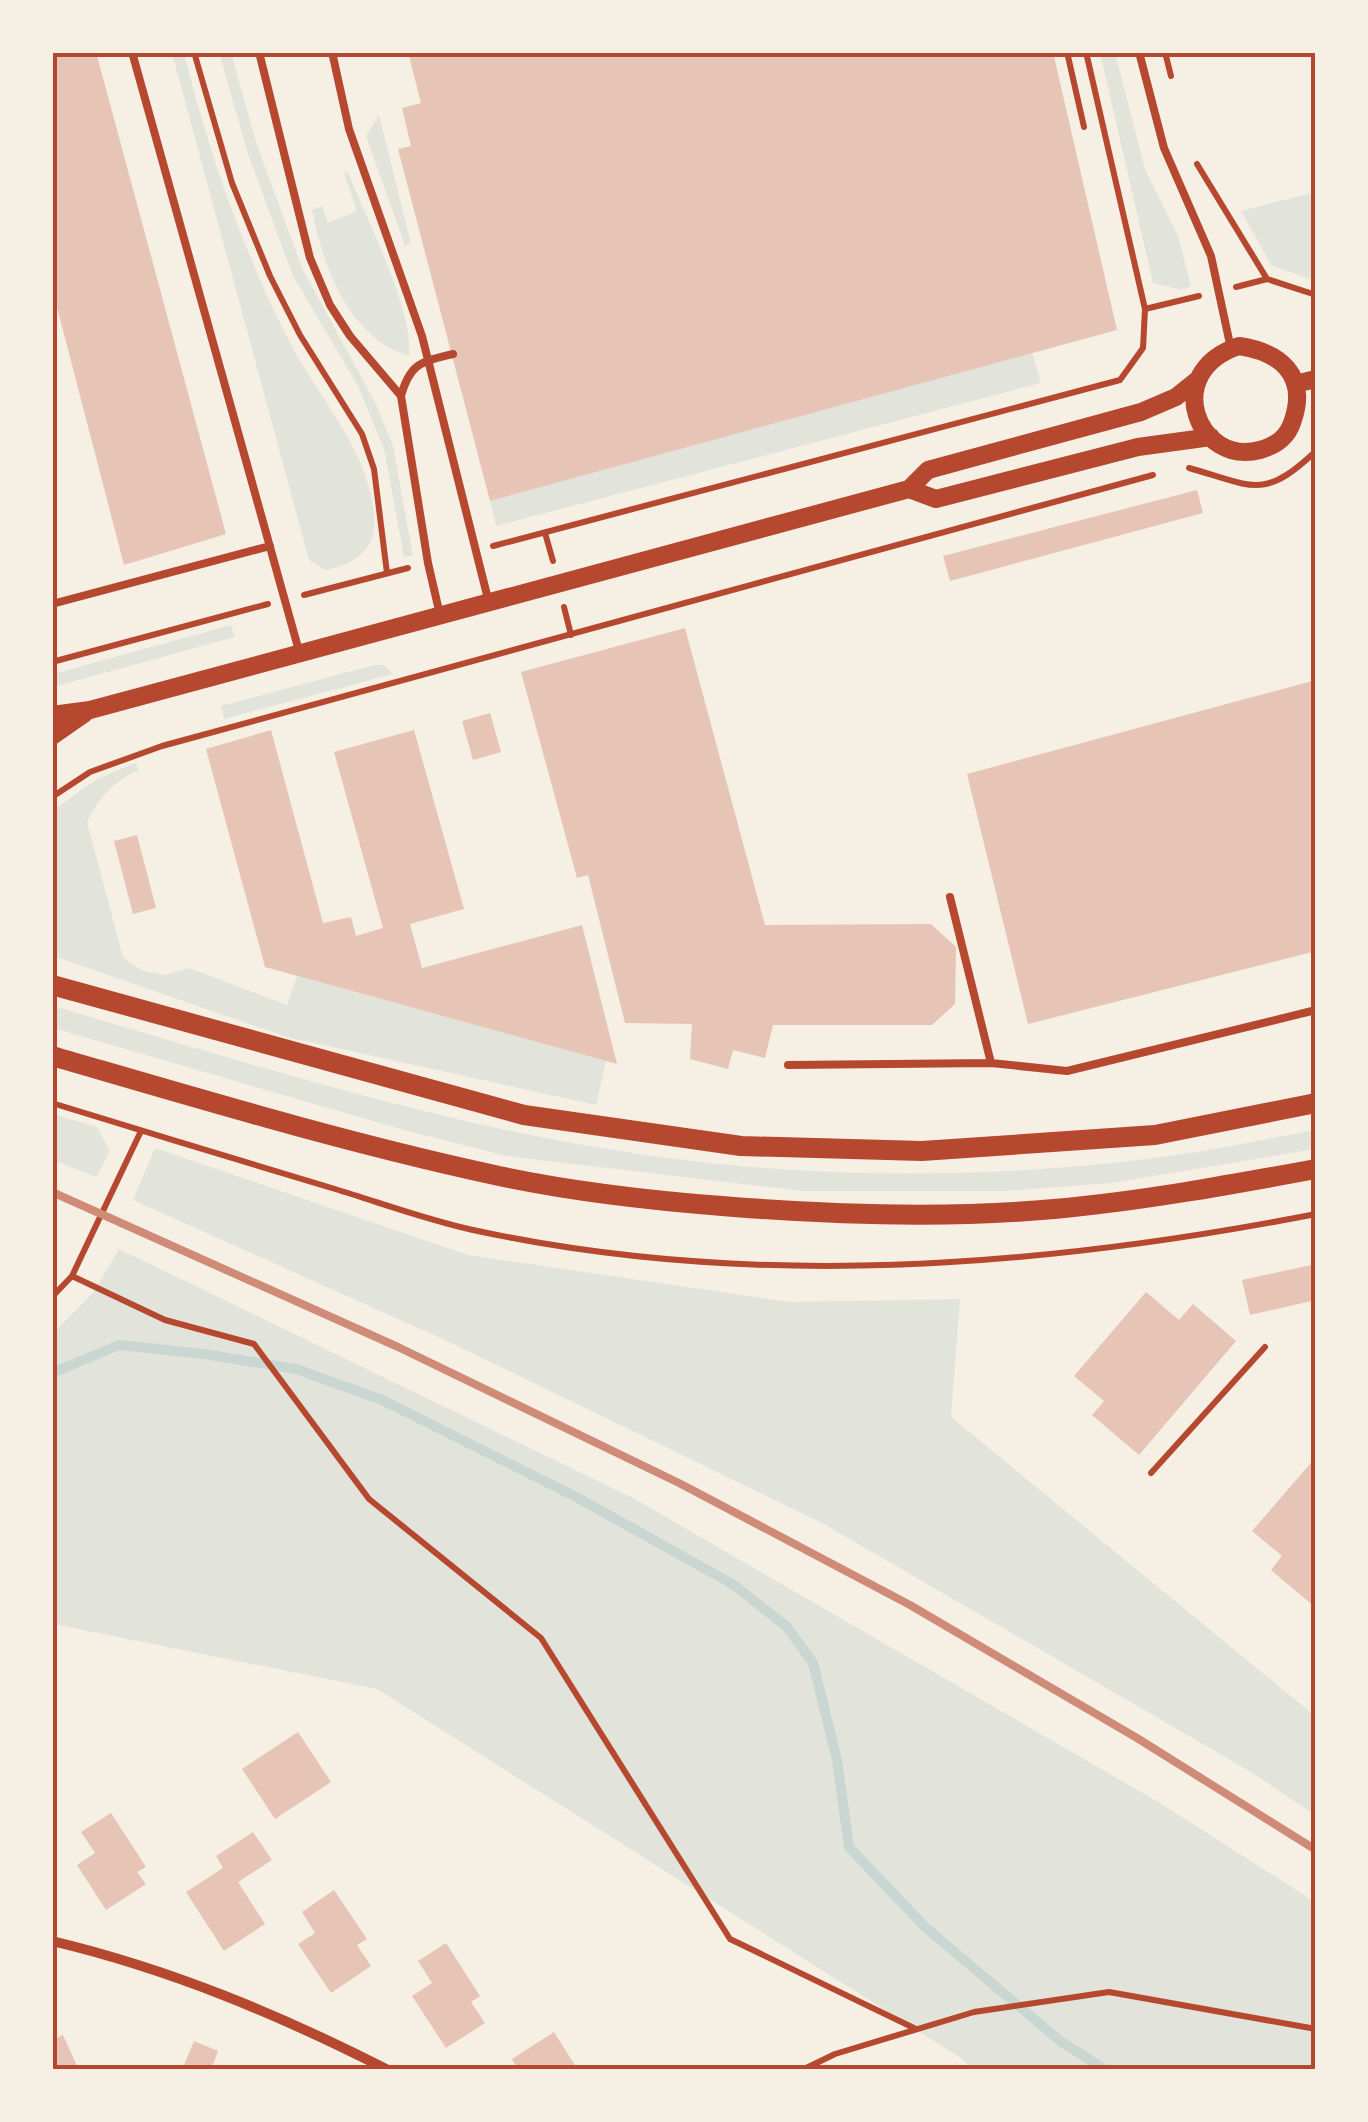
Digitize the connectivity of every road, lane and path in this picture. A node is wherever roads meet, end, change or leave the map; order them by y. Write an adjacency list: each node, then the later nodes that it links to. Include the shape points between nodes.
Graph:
1 (132, 52): 28 (lane)
2 (194, 52): 31 (path, via 232,183 270,276 362,434 374,468)
3 (259, 52): 22 (lane, via 310,258 350,336)
4 (332, 52): 18 (lane, via 349,129)
5 (1067, 52): 10 (path)
6 (1086, 52): 15 (path)
7 (1139, 52): 13 (lane, via 1164,148)
8 (1166, 52): 9 (path)
9 (1173, 86)
10 (1084, 126)
11 (1192, 155): 12 (path)
12 (1268, 279): 13 (path); 14 (path)
13 (1218, 291): 15 (path); 16 (lane)
14 (1316, 296)
15 (1146, 309): 29 (path, via 1143,348 1120,380)
16 (1231, 348): 20 (street, via 1213,357); 21 (street, via 1271,352)
17 (453, 354): 18 (lane)
18 (429, 360): 22 (lane, via 406,378); 29 (lane)
19 (1316, 378): 21 (street)
20 (1196, 381): 23 (street, via 1196,412); 27 (street, via 1141,412 928,470)
21 (1295, 384): 23 (street, via 1294,417 1278,444 1245,453)
22 (402, 396): 30 (lane)
23 (1211, 437): 27 (street, via 1138,447 936,499)
24 (1316, 451): 25 (path, via 1287,478 1258,487 1186,467)
25 (1173, 470)
26 (1160, 473): 41 (path, via 162,746 90,772)
27 (910, 489): 33 (street)
28 (270, 546): 32 (lane); 34 (lane)
29 (476, 550): 33 (lane)
30 (428, 563): 31 (path); 35 (lane)
31 (387, 573): 32 (path)
32 (286, 600): 36 (lane); 37 (path)
33 (488, 603): 35 (street)
34 (52, 604)
35 (440, 615): 36 (street)
36 (299, 652): 38 (street)
37 (52, 662)
38 (90, 710): 39 (street); 40 (street)
39 (52, 715)
40 (52, 736)
41 (52, 796)
42 (950, 897): 46 (lane)
43 (52, 985): 48 (main road, via 524,1115 741,1146 922,1150 1136,1136)
44 (1316, 1010): 46 (lane, via 1068,1071)
45 (52, 1056): 50 (main road, via 475,1171 642,1199 818,1214 1052,1209)
46 (991, 1063): 47 (lane)
47 (788, 1065)
48 (1316, 1103)
49 (142, 1131): 51 (path)
50 (1316, 1170)
51 (72, 1276): 52 (path); 56 (path, via 165,1320 254,1344 369,1500 541,1638 730,1939)
52 (52, 1296)
53 (1266, 1347): 54 (path)
54 (1151, 1473)
55 (52, 1941): 58 (street, via 238,1998)
56 (916, 2029): 57 (path, via 990,2009 1109,1992); 59 (path)
57 (1316, 2029)
58 (388, 2070)
59 (802, 2070)

